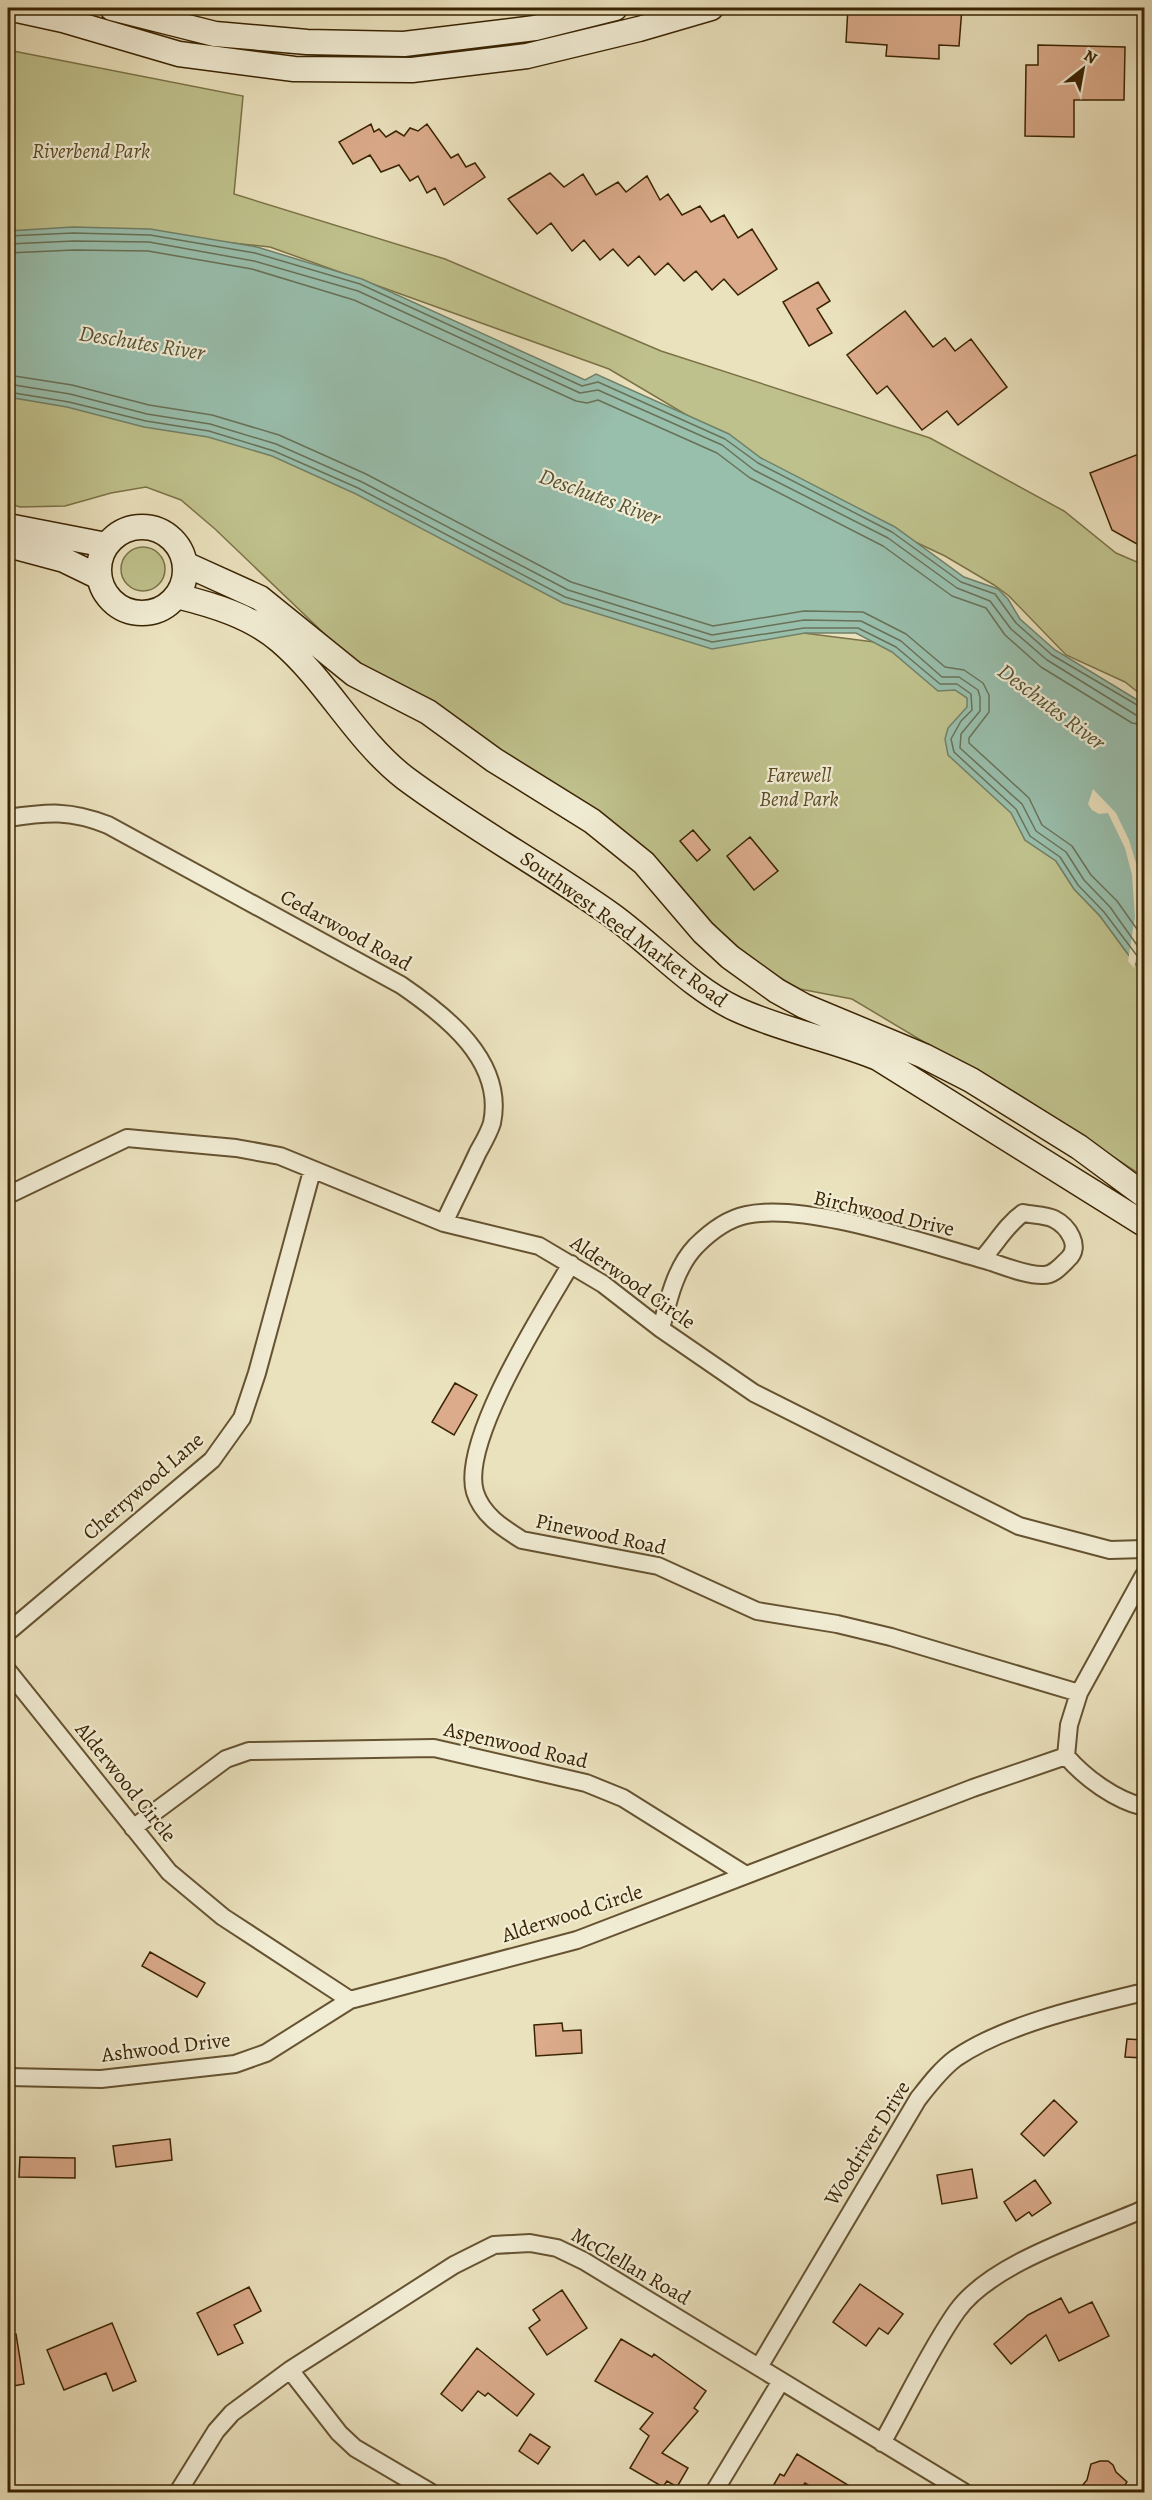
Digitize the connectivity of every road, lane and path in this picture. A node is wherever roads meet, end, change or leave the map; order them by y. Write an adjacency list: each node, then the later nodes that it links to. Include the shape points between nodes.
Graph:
1 (8, 8): 5 (main road)
2 (112, 8): 3 (main road, via 215,34 307,42 404,44 535,28)
3 (615, 8)
4 (711, 8): 5 (main road, via 527,56 412,70 294,69 179,54)
5 (65, 14)
6 (8, 526): 8 (main road)
7 (8, 545): 10 (main road, via 64,560)
8 (106, 545): 9 (main road, via 130,529 159,530 176,544); 10 (main road, via 98,566)
9 (185, 564): 11 (main road); 15 (main road, Southwest Reed Market Road, via 260,598 354,674 428,712 494,760 592,820 644,863 730,957 777,991 971,1080 1079,1147)
10 (99, 577): 11 (main road, via 112,602 132,612 153,612)
11 (177, 596): 17 (main road, Southwest Reed Market Road, via 230,612 279,640 404,777 579,892 716,998 748,1014 878,1058)
12 (8, 818): 16 (street, Cedarwood Road, via 80,814 108,825 400,985 436,1010 467,1040 486,1069 493,1095 491,1125)
13 (312, 1171): 14 (street, Alderwood Circle, via 280,1156 236,1148 127,1138); 16 (street, Alderwood Circle); 23 (street, Cherrywood Lane, via 257,1373 242,1418 232,1434 212,1460)
14 (8, 1195)
15 (1144, 1195)
16 (444, 1223): 19 (street, Alderwood Circle, via 539,1246)
17 (1144, 1224)
18 (982, 1259): 18 (street, Birchwood Drive, via 1002,1238 1010,1222 1023,1213 1054,1219 1068,1230 1075,1245 1072,1256 1057,1270 1043,1276); 20 (street, Birchwood Drive, via 858,1225 771,1212 744,1215 720,1226 695,1247 680,1271)
19 (571, 1264): 20 (street, Alderwood Circle); 25 (street, Pinewood Road, via 507,1378 474,1464 475,1491 484,1511 503,1528 522,1540 658,1566 757,1611 891,1637)
20 (661, 1329): 21 (street, Alderwood Circle, via 754,1393 1000,1517 1068,1541 1110,1550)
21 (1144, 1549)
22 (1144, 1575): 25 (street)
23 (8, 1632)
24 (8, 1671): 28 (street, Alderwood Circle)
25 (1079, 1693): 26 (street, via 1069,1725)
26 (1066, 1756): 27 (street, via 1083,1775); 29 (street, Alderwood Circle)
27 (1144, 1807)
28 (133, 1828): 29 (street, Aspenwood Road, via 226,1759 249,1751 434,1748 586,1783 623,1798); 31 (street, Alderwood Circle, via 188,1889 261,1944)
29 (746, 1875): 31 (street, Alderwood Circle, via 577,1940)
30 (1144, 1992): 34 (street, Woodriver Drive, via 1032,2023 956,2058 937,2076 918,2099)
31 (350, 2000): 32 (street, Ashwood Drive, via 266,2053 235,2064 101,2079)
32 (8, 2078)
33 (1144, 2209): 37 (street, via 1013,2266 988,2282 958,2310)
34 (759, 2367): 35 (street, McClellan Road, via 584,2261 557,2248 530,2243 494,2245 454,2265); 36 (street, McClellan Road)
35 (290, 2370): 38 (street, McClellan Road, via 232,2413 216,2431); 39 (street, via 355,2448)
36 (781, 2381): 37 (street, McClellan Road); 40 (street)
37 (882, 2443): 41 (street, McClellan Road)
38 (178, 2493)
39 (430, 2493)
40 (714, 2493)
41 (964, 2493)

